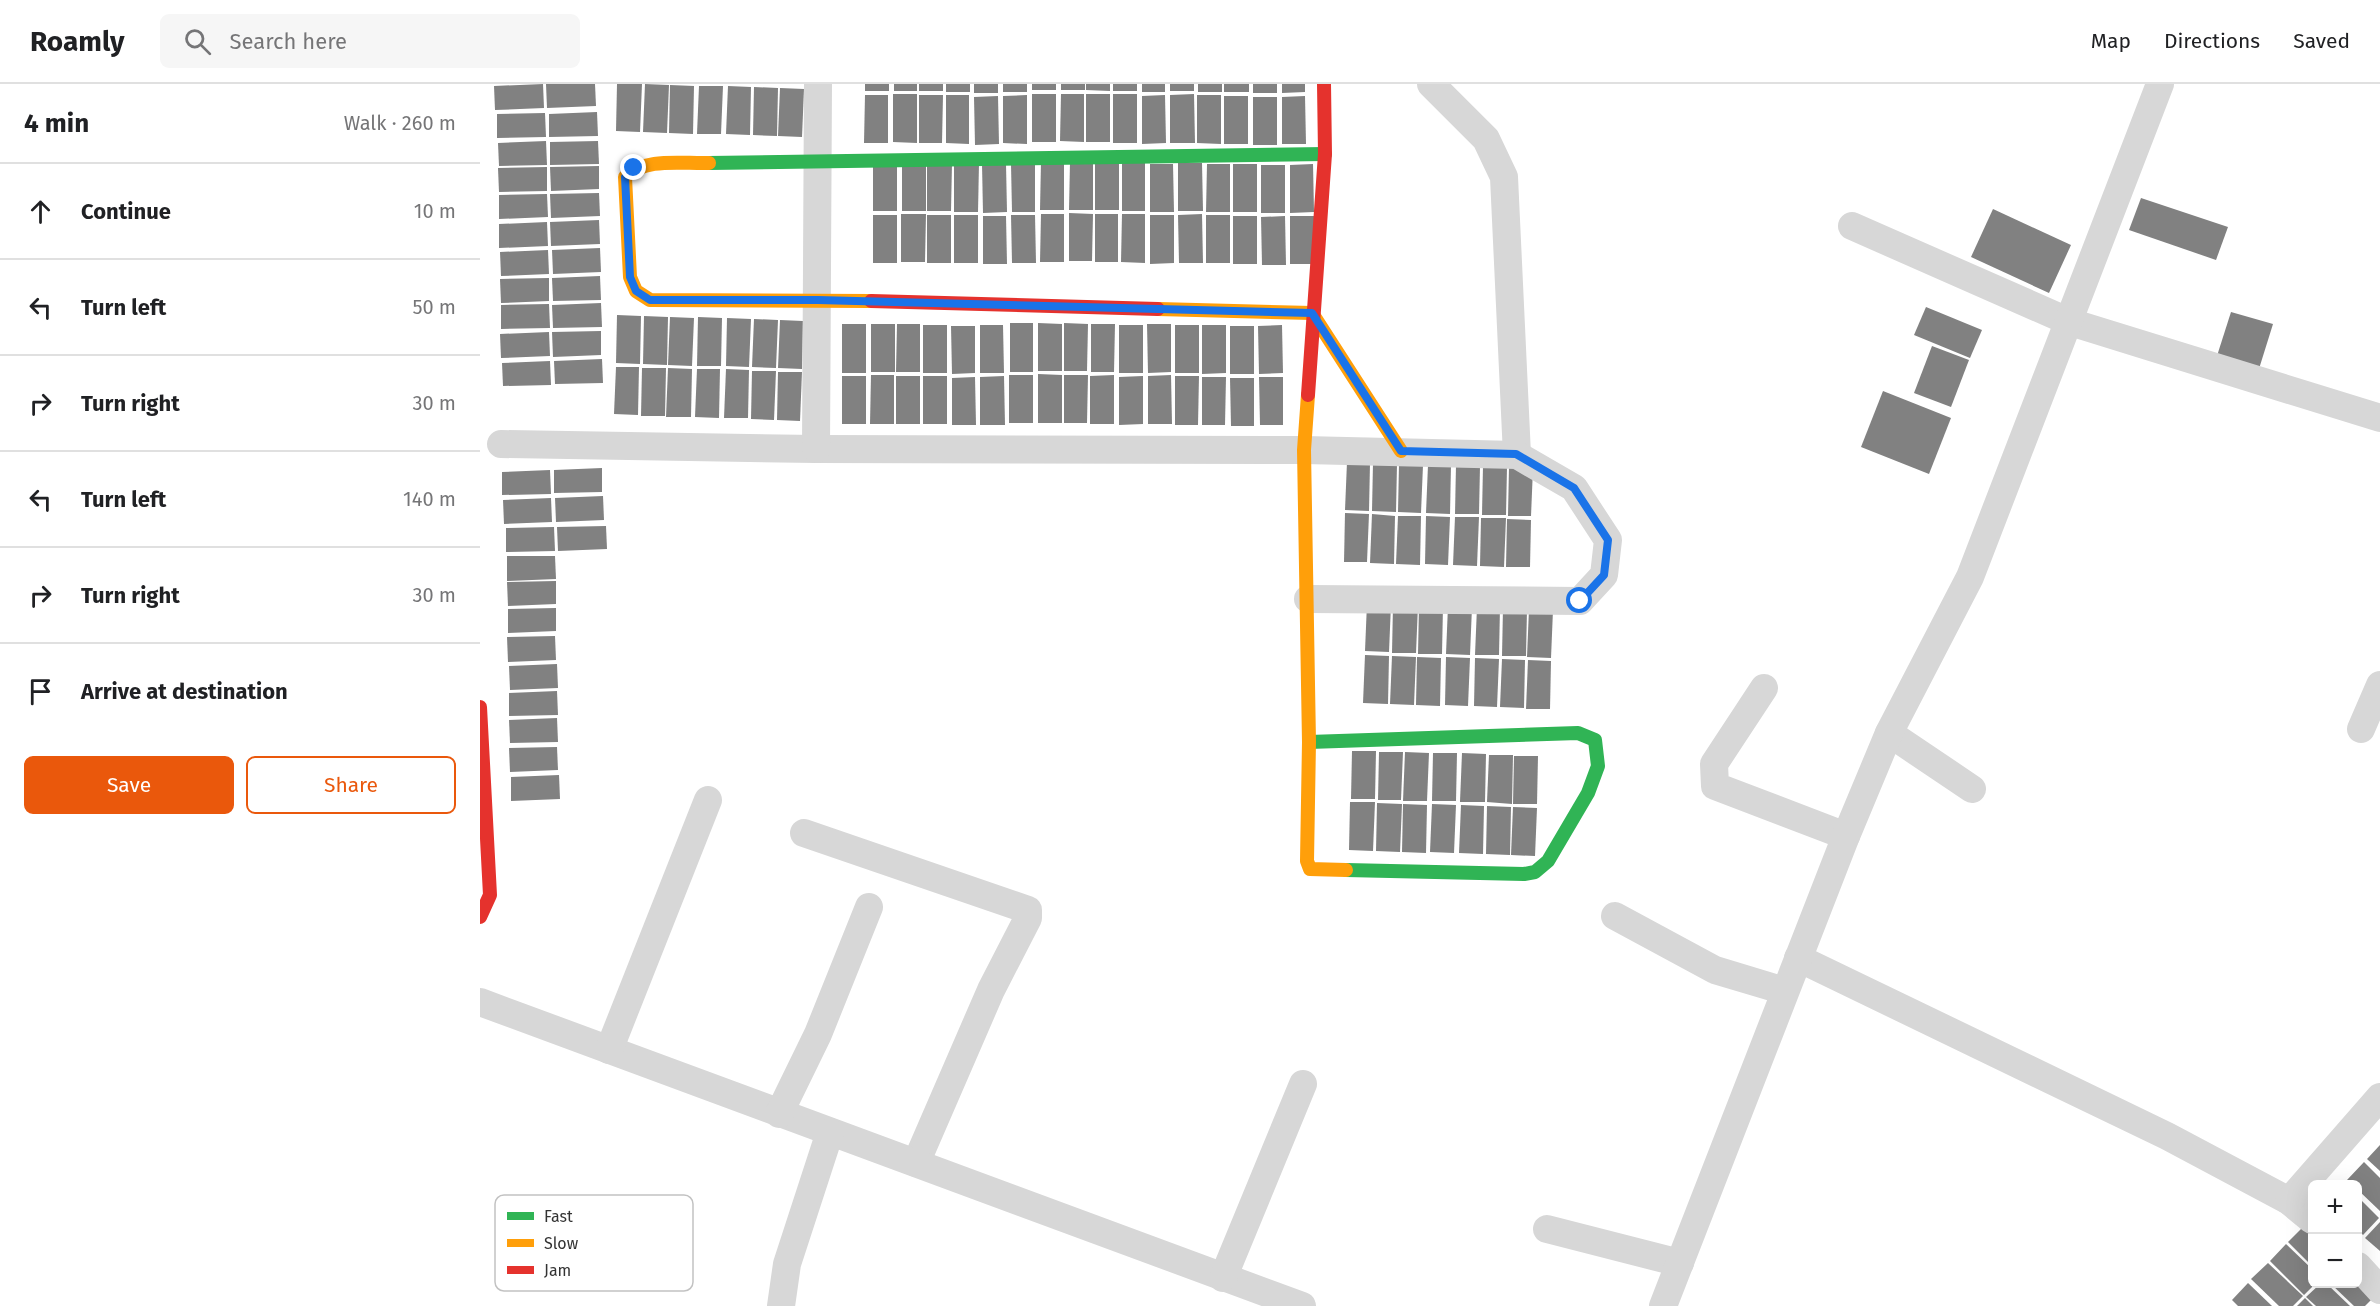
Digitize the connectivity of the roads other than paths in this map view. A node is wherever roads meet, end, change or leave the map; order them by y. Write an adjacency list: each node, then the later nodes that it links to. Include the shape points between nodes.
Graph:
1 (818, 84): 6 (street)
2 (1324, 84): 5 (street)
3 (1431, 84): 16 (street, via 1486,139 1504,177)
4 (2160, 84): 10 (street)
5 (1325, 154): 6 (street); 9 (street)
6 (818, 159): 8 (street); 8 (street, via 649,164 634,168 625,177 630,277 642,296 650,300)
7 (1852, 225): 10 (street)
8 (818, 300): 9 (street); 13 (street)
9 (1312, 313): 14 (street); 15 (street)
10 (2070, 322): 11 (street); 22 (street, via 1970,577)
11 (2380, 418)
12 (501, 444): 13 (street)
13 (816, 449): 14 (street)
14 (1304, 450): 15 (street); 17 (street)
15 (1401, 451): 16 (street)
16 (1516, 454): 17 (street, via 1574,488 1608,540 1604,575 1580,601)
17 (1308, 599): 23 (street)
18 (2380, 685): 21 (street)
19 (1764, 688): 27 (street, via 1714,764 1715,786)
20 (480, 707): 30 (street, via 490,895)
21 (2361, 729)
22 (1889, 733): 24 (street); 27 (street)
23 (1309, 742): 23 (street, via 1307,861 1315,871 1535,872 1548,861 1588,793 1598,766 1595,740 1578,734)
24 (1972, 789)
25 (708, 800): 34 (street)
26 (804, 833): 39 (street, via 1028,910 1028,918 991,990)
27 (1846, 836): 31 (street)
28 (869, 908): 37 (street, via 818,1034)
29 (1615, 916): 32 (street, via 1715,970)
30 (480, 917)
31 (1798, 958): 32 (street); 40 (street, via 2167,1136)
32 (1785, 992): 43 (street)
33 (480, 1002): 34 (street)
34 (609, 1050): 37 (street)
35 (1303, 1084): 45 (street)
36 (2380, 1097): 40 (street)
37 (779, 1114): 38 (street)
38 (830, 1132): 39 (street); 47 (street, via 787,1264)
39 (916, 1163): 45 (street)
40 (2289, 1201): 41 (street)
41 (2308, 1216)
42 (1547, 1229): 43 (street)
43 (1680, 1263): 49 (street)
44 (2362, 1270): 46 (street)
45 (1223, 1278): 48 (street)
46 (2380, 1290)
47 (781, 1306)
48 (1302, 1306)
49 (1662, 1306)

